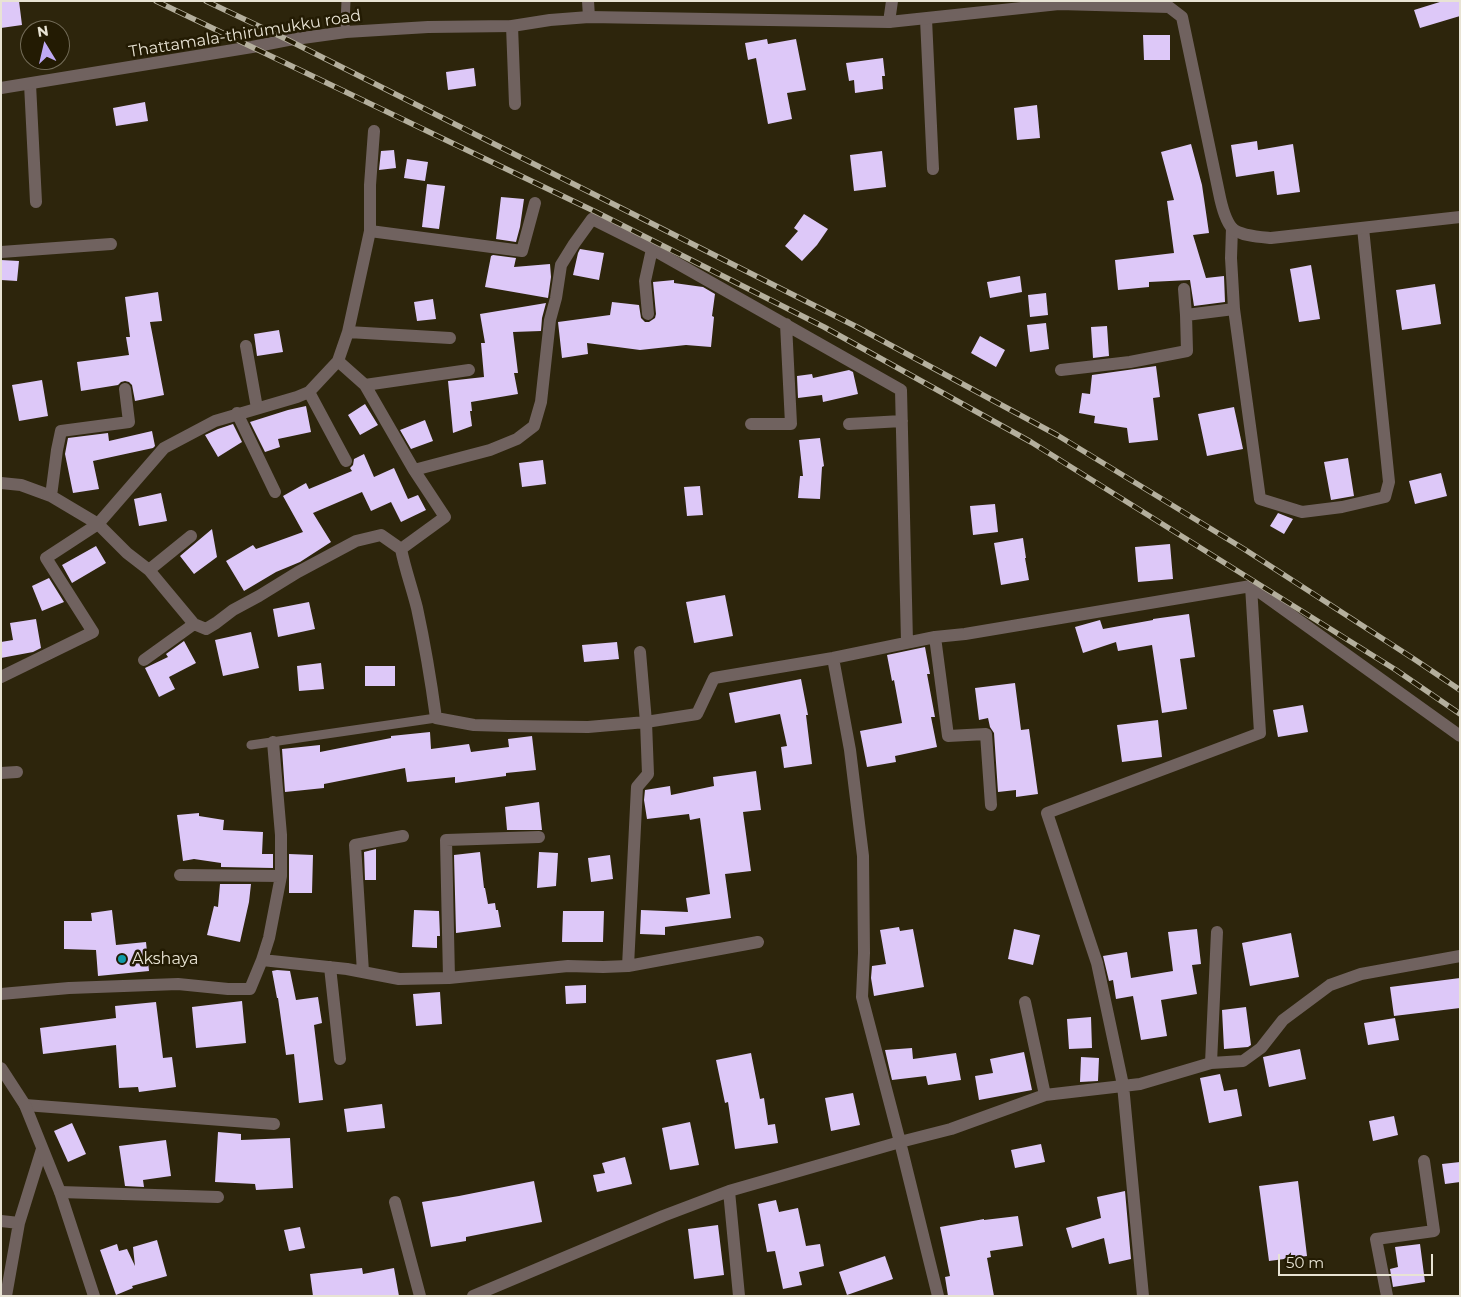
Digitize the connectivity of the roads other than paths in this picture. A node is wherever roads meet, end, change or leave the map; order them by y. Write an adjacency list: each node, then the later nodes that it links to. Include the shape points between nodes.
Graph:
1 (346, 1): 9 (lane)
2 (588, 1): 5 (street)
3 (892, 1): 7 (street)
4 (1059, 3): 6 (street, Thattamala-thirumukku road); 18 (street, Thattamala-thirumukku road, via 1169,6 1182,17 1219,193)
5 (589, 17): 7 (street, Thattamala-thirumukku road); 8 (street, Thattamala-thirumukku road)
6 (926, 19): 7 (street, Thattamala-thirumukku road); 14 (street)
7 (889, 22)
8 (512, 26): 9 (street, Thattamala-thirumukku road); 12 (street)
9 (346, 32): 10 (street, Thattamala-thirumukku road)
10 (30, 84): 11 (street, Thattamala-thirumukku road); 15 (street)
11 (1, 88)
12 (515, 104)
13 (374, 131): 20 (street)
14 (933, 169)
15 (36, 202)
16 (534, 203): 20 (street, via 522,251)
17 (1460, 217): 19 (street)
18 (1232, 228): 19 (street, via 1249,236 1271,238); 25 (street)
19 (1363, 228): 25 (street, via 1389,482 1384,497 1302,512 1260,499)
20 (370, 231): 29 (street)
21 (111, 244): 23 (street)
22 (652, 249): 26 (street, via 644,281); 28 (street); 44 (street, via 592,219 561,265 550,320 541,402 534,426 517,439 490,450)
23 (1, 252)
24 (1184, 289): 27 (street)
25 (1234, 310): 27 (street)
26 (648, 314)
27 (1186, 315): 34 (street, via 1187,351)
28 (786, 324): 40 (street, via 901,390); 41 (street, via 791,424)
29 (348, 332): 30 (street); 32 (street)
30 (450, 338)
31 (246, 346): 38 (street)
32 (338, 361): 35 (street); 37 (street)
33 (468, 370): 35 (street)
34 (1061, 370)
35 (365, 385): 44 (street)
36 (125, 389): 47 (street, via 129,422 61,431)
37 (308, 392): 38 (street); 43 (street)
38 (257, 408): 39 (street)
39 (237, 413): 46 (street); 48 (street, via 215,420 164,448)
40 (902, 421): 42 (street); 55 (street)
41 (751, 424)
42 (849, 424)
43 (346, 461)
44 (414, 470): 50 (street, via 445,517)
45 (1, 483): 47 (street, via 21,485)
46 (275, 492)
47 (51, 496): 48 (street)
48 (98, 524): 51 (street); 59 (street, via 46,558 93,632)
49 (191, 536): 51 (street)
50 (401, 549): 53 (street, via 381,535 356,541 233,610 206,629); 60 (street, via 417,607)
51 (149, 570): 53 (street)
52 (1251, 586): 54 (street); 62 (street); 85 (street, via 1260,733 1047,813 1096,964)
53 (194, 624): 58 (street)
54 (935, 637): 55 (street); 67 (street, via 948,736 986,734)
55 (907, 642): 57 (street)
56 (640, 652): 61 (street)
57 (833, 658): 61 (street, via 714,678 697,714); 89 (street, via 850,750 863,856 862,997)
58 (144, 660)
59 (1, 677)
60 (436, 718): 61 (street, via 474,725 508,726 588,727); 63 (lane)
61 (646, 722): 76 (street, via 648,774 637,787)
62 (1460, 736)
63 (273, 742): 64 (lane); 71 (street)
64 (251, 745)
65 (17, 772): 66 (street)
66 (1, 773)
67 (991, 805)
68 (403, 836): 78 (street, via 355,845)
69 (539, 837): 79 (street, via 446,840)
70 (180, 875): 71 (street)
71 (281, 876): 75 (street)
72 (1217, 932): 83 (street)
73 (758, 942): 76 (street)
74 (1460, 956): 83 (street, via 1361,974 1330,985 1283,1020 1261,1048 1243,1061)
75 (262, 960): 77 (street); 80 (street, via 250,989 178,984)
76 (628, 966): 79 (street, via 568,966)
77 (330, 967): 78 (street); 82 (street)
78 (363, 972): 79 (street, via 399,979)
79 (449, 978)
80 (1, 994)
81 (1025, 1002): 86 (street)
82 (340, 1059)
83 (1211, 1063): 85 (street, via 1140,1084)
84 (1, 1068): 87 (street)
85 (1123, 1085): 86 (street); 104 (street)
86 (1045, 1095): 89 (street, via 951,1129)
87 (25, 1105): 88 (street); 90 (street)
88 (274, 1124)
89 (900, 1142): 92 (street); 103 (street)
90 (42, 1149): 93 (street); 97 (street)
91 (1424, 1161): 105 (street, via 1434,1230 1376,1239)
92 (729, 1191): 101 (street); 102 (street)
93 (60, 1192): 94 (street); 99 (street)
94 (218, 1197)
95 (395, 1202): 100 (street)
96 (1, 1221): 97 (street)
97 (19, 1223): 98 (street)
98 (6, 1296)
99 (94, 1296)
100 (420, 1296)
101 (473, 1296)
102 (739, 1296)
103 (938, 1296)
104 (1143, 1296)
105 (1387, 1296)

